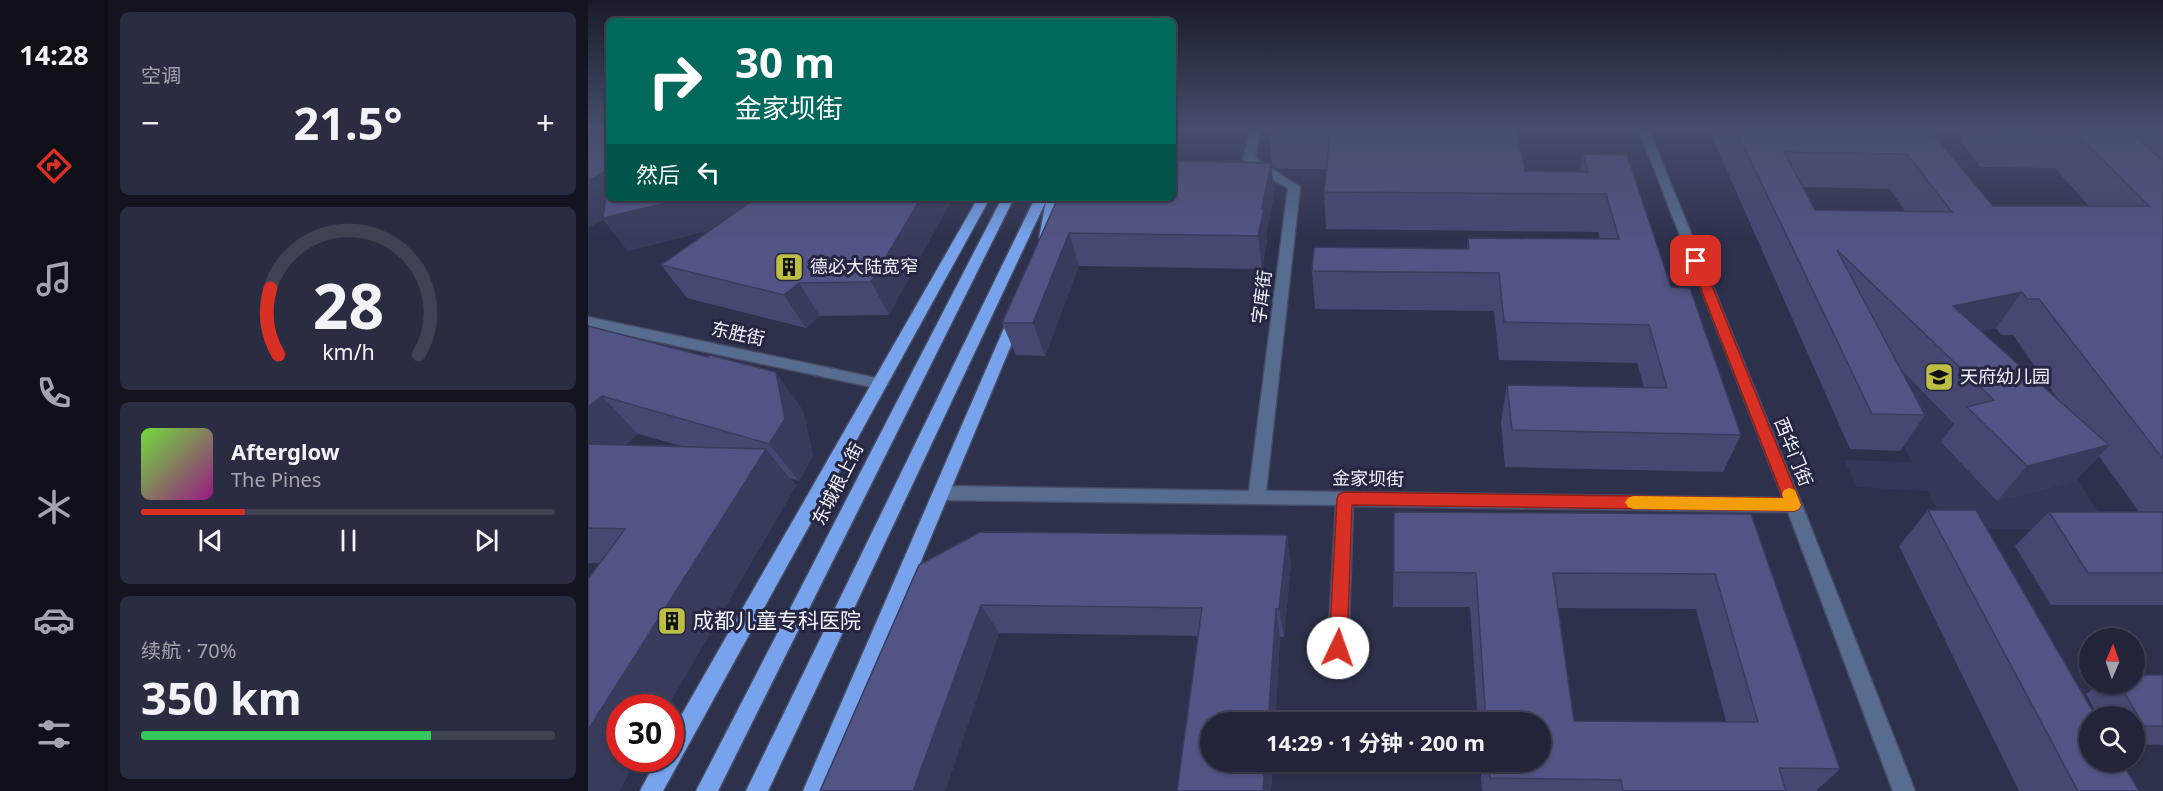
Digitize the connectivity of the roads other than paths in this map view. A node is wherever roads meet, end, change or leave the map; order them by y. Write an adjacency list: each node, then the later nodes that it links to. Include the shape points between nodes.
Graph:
1 (1254, 165): 12 (street, 字库街, via 1294,187)
2 (1658, 165): 14 (street, 西华门街)
3 (982, 201): 10 (main road, 东城根上街)
4 (1006, 201): 19 (main road, 东城根上街)
5 (1040, 201): 20 (main road)
6 (1051, 201): 7 (main road)
7 (1043, 251)
8 (1020, 306): 11 (main road)
9 (588, 322): 10 (street, 东胜街)
10 (881, 384): 16 (main road, 东城根上街)
11 (942, 493): 12 (street, 金家坝街); 21 (main road)
12 (1257, 498): 13 (street, 金家坝街)
13 (1345, 499): 14 (street, 金家坝街); 15 (street)
14 (1794, 505): 22 (street, 西华门街)
15 (1338, 648)
16 (684, 732)
17 (662, 772): 18 (main road, 东城根上街)
18 (651, 791)
19 (707, 791)
20 (757, 791)
21 (814, 791)
22 (1904, 791)

